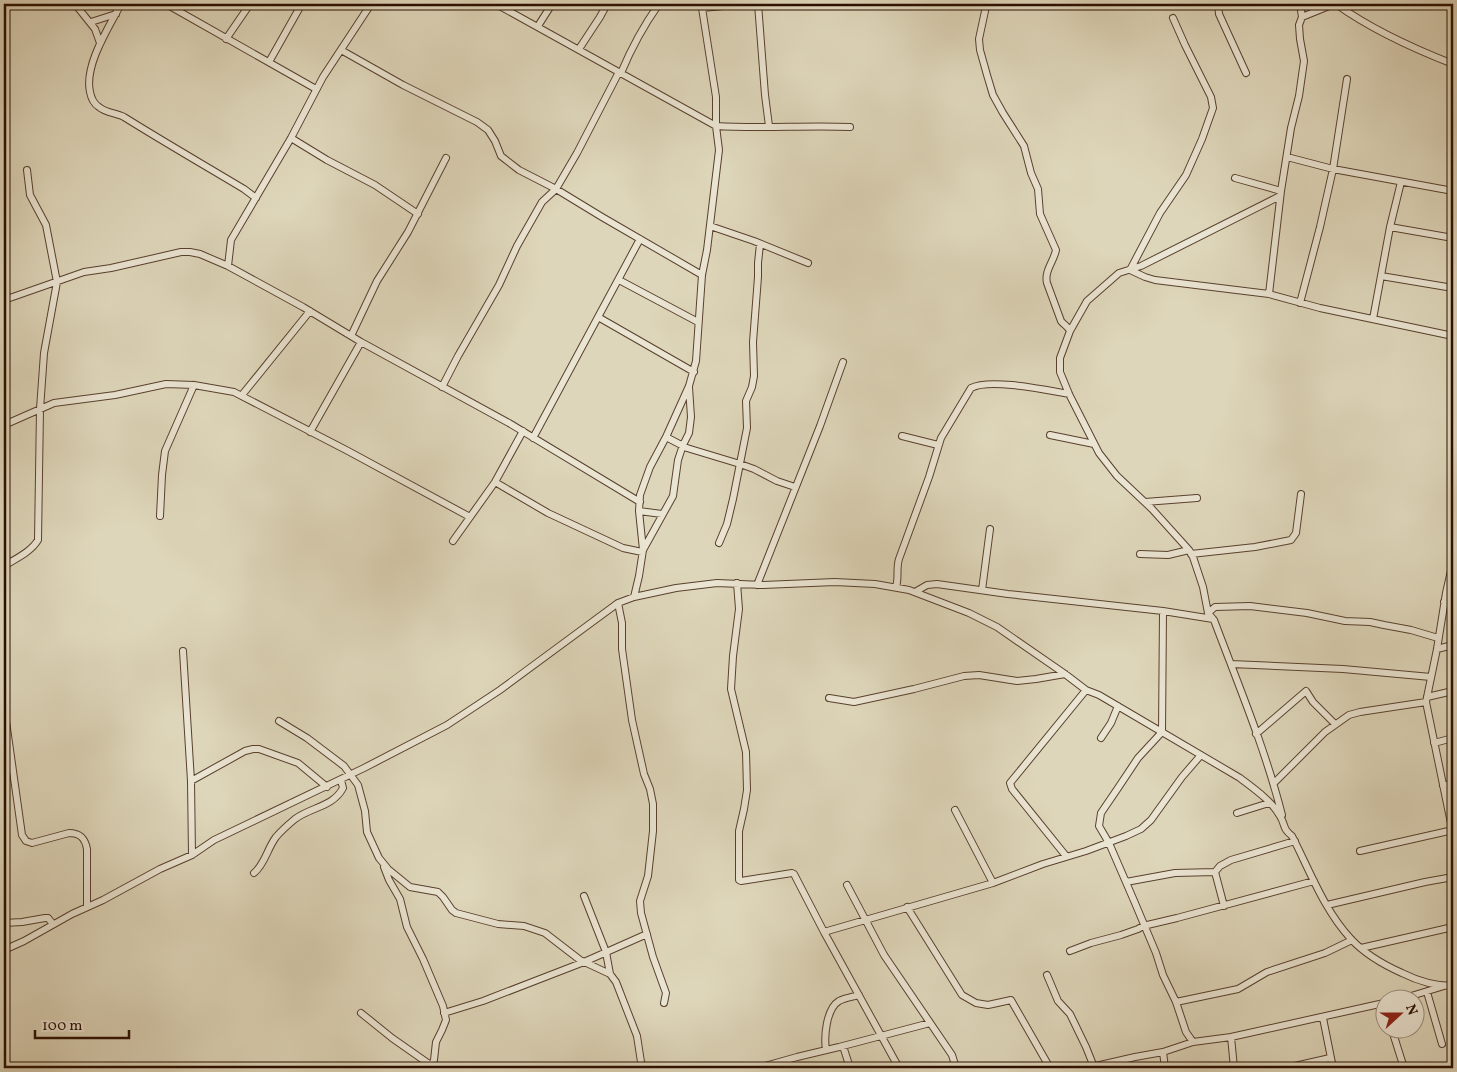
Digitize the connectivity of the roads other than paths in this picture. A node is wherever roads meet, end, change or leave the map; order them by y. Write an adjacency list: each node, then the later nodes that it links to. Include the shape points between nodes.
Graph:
1 (75, 4): 21 (street)
2 (121, 4): 18 (street)
3 (166, 4): 23 (street)
4 (250, 4): 23 (street)
5 (371, 4): 26 (street)
6 (496, 4): 22 (street)
7 (552, 4): 22 (street)
8 (607, 4): 25 (street)
9 (659, 4): 29 (street)
10 (744, 4): 16 (street)
11 (758, 4): 34 (street)
12 (985, 4): 68 (street, via 980,50 993,95 1024,146 1038,189 1040,214 1056,250 1047,272 1047,283 1060,321)
13 (1218, 4): 30 (street, via 1219,14)
14 (1300, 4): 19 (street)
15 (1335, 4): 19 (street); 28 (street, via 1372,28)
16 (703, 6): 33 (street, via 716,96)
17 (300, 7): 27 (street)
18 (116, 14): 21 (street); 24 (street)
19 (1302, 17): 37 (street, via 1299,25 1304,61)
20 (1173, 18): 55 (street, via 1211,97 1213,108 1190,167 1160,212)
21 (91, 22): 24 (street)
22 (538, 26): 25 (street)
23 (226, 39): 27 (street)
24 (100, 43): 46 (street, via 90,69 89,84 98,107 122,116)
25 (578, 49): 29 (street)
26 (341, 50): 32 (street); 43 (street, via 477,122 488,130 501,156 519,170)
27 (269, 62): 32 (street)
28 (1453, 64)
29 (620, 72): 33 (street); 43 (street)
30 (1246, 72)
31 (1347, 79): 39 (street)
32 (316, 89): 36 (street)
33 (716, 126): 34 (street); 48 (street, via 719,150)
34 (769, 126): 35 (street)
35 (850, 127)
36 (291, 138): 46 (street); 47 (street, via 375,185)
37 (1287, 157): 39 (street); 45 (street)
38 (446, 158): 47 (street)
39 (1333, 169): 42 (street); 63 (street)
40 (27, 170): 59 (street, via 30,195 46,224)
41 (1235, 178): 45 (street)
42 (1401, 182): 44 (street); 49 (street)
43 (556, 189): 51 (street); 76 (street, via 542,202)
44 (1453, 191)
45 (1280, 194): 55 (street); 61 (street)
46 (256, 198): 54 (street, via 231,240)
47 (418, 214): 69 (street, via 382,274)
48 (710, 226): 52 (street); 56 (street)
49 (1390, 227): 50 (street); 57 (street)
50 (1453, 238)
51 (640, 240): 56 (street); 58 (street)
52 (760, 244): 53 (street); 90 (street, via 753,342 754,376 746,401 747,428)
53 (808, 263)
54 (228, 266): 59 (street, via 200,254 180,252 84,272); 64 (street)
55 (1130, 270): 61 (street, via 1155,280); 68 (street, via 1119,273 1087,301)
56 (702, 275): 67 (street)
57 (1381, 276): 60 (street); 66 (street)
58 (619, 280): 65 (street); 67 (street)
59 (57, 282): 62 (street); 79 (street, via 44,353)
60 (1453, 288)
61 (1269, 294): 63 (street)
62 (4, 300)
63 (1300, 302): 66 (street)
64 (310, 311): 69 (street); 78 (street)
65 (598, 317): 73 (street); 86 (street)
66 (1373, 319): 70 (street)
67 (698, 322): 73 (street)
68 (1070, 331): 77 (street, via 1059,365)
69 (351, 336): 71 (street)
70 (1453, 336)
71 (361, 342): 76 (street); 82 (street)
72 (843, 362): 92 (street)
73 (694, 372): 75 (street)
74 (194, 385): 78 (street); 79 (street, via 166,384 59,402); 99 (street, via 165,451)
75 (689, 386): 85 (street); 89 (street, via 691,417 689,433)
76 (442, 387): 81 (street)
77 (1069, 394): 87 (street); 88 (street, via 1027,387 977,385 966,394)
78 (242, 396): 82 (street)
79 (40, 409): 80 (street); 108 (street, via 38,540 27,552)
80 (4, 426)
81 (523, 431): 86 (street); 91 (street)
82 (310, 432): 100 (street)
83 (1050, 435): 87 (street)
84 (902, 436): 88 (street)
85 (666, 437): 89 (street); 95 (street, via 644,482)
86 (533, 438): 95 (street)
87 (1094, 444): 96 (street, via 1117,476)
88 (938, 445): 111 (street, via 896,567)
89 (682, 446): 90 (street); 98 (street, via 673,496)
90 (740, 464): 92 (street); 103 (street)
91 (496, 482): 100 (street); 104 (street, via 548,513 623,548)
92 (795, 487): 110 (street)
93 (1301, 494): 105 (street, via 1296,533 1291,540 1254,547)
94 (1197, 498): 96 (street)
95 (640, 502): 97 (street)
96 (1145, 502): 105 (street)
97 (639, 512): 98 (street); 104 (street)
98 (662, 514): 104 (street)
99 (160, 516)
100 (470, 517): 102 (street)
101 (990, 529): 112 (street)
102 (453, 541)
103 (719, 543)
104 (642, 551): 114 (street)
105 (1190, 552): 106 (street); 119 (street, via 1203,587)
106 (1140, 554)
107 (1453, 562): 116 (street)
108 (4, 566)
109 (738, 583): 110 (street); 114 (street, via 697,585); 177 (street, via 739,608 731,690 746,752 747,790 739,831 739,880 794,874)
110 (756, 585): 111 (street, via 856,582)
111 (896, 587): 113 (street)
112 (982, 590): 113 (street, via 932,584); 118 (street)
113 (915, 592): 126 (street, via 997,627)
114 (634, 597): 117 (street)
115 (1453, 600): 116 (street)
116 (1444, 602): 121 (street)
117 (618, 603): 142 (street, via 463,715); 178 (street, via 632,720 653,804 648,876 640,901)
118 (1163, 611): 120 (street); 136 (street)
119 (1208, 613): 120 (street); 121 (street, via 1215,607 1250,606 1370,622)
120 (1214, 620): 125 (street)
121 (1438, 638): 123 (street)
122 (1453, 645): 123 (street)
123 (1437, 649): 127 (street)
124 (183, 651): 144 (street)
125 (1231, 664): 127 (street); 137 (street)
126 (1065, 674): 128 (street); 130 (street, via 1017,681 964,676 854,702)
127 (1431, 676): 131 (street)
128 (1086, 690): 132 (street); 158 (street, via 1010,783)
129 (1453, 691): 131 (street)
130 (829, 698)
131 (1426, 700): 135 (street, via 1360,712); 140 (street)
132 (1118, 706): 136 (street); 138 (street)
133 (4, 707): 170 (street, via 22,835 26,841 32,842 69,832 85,840)
134 (279, 721): 142 (street, via 328,753)
135 (1335, 724): 137 (street, via 1306,691); 145 (street)
136 (1162, 732): 141 (street); 155 (street, via 1138,758 1101,813 1099,826)
137 (1256, 734): 145 (street)
138 (1101, 738)
139 (1453, 738): 140 (street)
140 (1434, 743): 148 (street)
141 (1201, 755): 149 (street, via 1240,778); 155 (street, via 1151,820 1141,829)
142 (350, 775): 143 (street); 159 (street, via 363,800 366,832)
143 (340, 780): 147 (street); 161 (street, via 343,788 337,798 296,818 275,838)
144 (191, 781): 147 (street, via 245,751 259,749 298,763); 157 (street)
145 (1274, 783): 152 (street)
146 (1453, 783): 148 (street)
147 (327, 786): 157 (street, via 214,840)
148 (1443, 786): 153 (street)
149 (1269, 803): 151 (street); 152 (street, via 1280,816)
150 (955, 810): 165 (street)
151 (1237, 813)
152 (1285, 831): 154 (street)
153 (1453, 831): 156 (street)
154 (1295, 841): 160 (street, via 1231,860); 163 (street)
155 (1109, 843): 158 (street); 164 (street)
156 (1360, 851)
157 (192, 855): 170 (street)
158 (1066, 856): 165 (street)
159 (383, 864): 184 (street, via 410,887 438,892 456,913 545,933); 196 (street)
160 (1215, 872): 164 (street, via 1175,872); 169 (street)
161 (254, 873)
162 (1453, 877): 168 (street)
163 (1314, 881): 168 (street); 169 (street)
164 (1126, 882): 175 (street)
165 (993, 883): 171 (street)
166 (847, 885): 172 (street)
167 (584, 896): 183 (street)
168 (1327, 905): 179 (street)
169 (1224, 906): 175 (street)
170 (87, 907): 174 (street)
171 (907, 907): 172 (street); 215 (street, via 962,995 988,1005 1012,1000)
172 (865, 920): 177 (street); 198 (street, via 884,955)
173 (4, 924): 174 (street, via 48,918)
174 (53, 924): 181 (street)
175 (1143, 926): 182 (street); 192 (street)
176 (1453, 927): 180 (street)
177 (824, 932): 191 (street)
178 (647, 934): 183 (street); 193 (street, via 666,993)
179 (1352, 940): 180 (street); 192 (street, via 1325,953 1267,972 1238,989)
180 (1361, 948): 187 (street, via 1398,972)
181 (4, 950)
182 (1070, 951)
183 (606, 952): 184 (street); 185 (street)
184 (584, 962): 185 (street); 196 (street)
185 (610, 974): 210 (street, via 637,1036)
186 (1047, 975): 208 (street, via 1058,1001 1070,1014)
187 (1445, 986): 188 (street); 189 (street)
188 (1453, 986)
189 (1427, 992): 190 (street); 203 (street)
190 (1424, 993)
191 (859, 995): 199 (street); 205 (street, via 838,1002 833,1009 826,1026)
192 (1176, 1002): 202 (street, via 1186,1032)
193 (664, 1003)
194 (1374, 1005): 197 (street)
195 (361, 1013): 209 (street)
196 (444, 1013): 209 (street, via 446,1020 436,1042)
197 (1323, 1018): 200 (street); 207 (street)
198 (930, 1023): 199 (street); 214 (street, via 952,1056)
199 (882, 1036): 204 (street); 213 (street)
200 (1231, 1037): 202 (street); 218 (street)
201 (1395, 1040): 221 (street)
202 (1193, 1042): 206 (street)
203 (1442, 1044)
204 (843, 1046): 205 (street); 212 (street)
205 (826, 1050): 211 (street)
206 (1163, 1052): 208 (street); 217 (street)
207 (1330, 1058): 219 (street); 220 (street)
208 (1094, 1066): 216 (street)
209 (431, 1067)
210 (639, 1068)
211 (758, 1068)
212 (850, 1068)
213 (899, 1068)
214 (956, 1068)
215 (1050, 1068)
216 (1086, 1068)
217 (1165, 1068)
218 (1234, 1068)
219 (1286, 1068)
220 (1333, 1068)
221 (1404, 1068)

